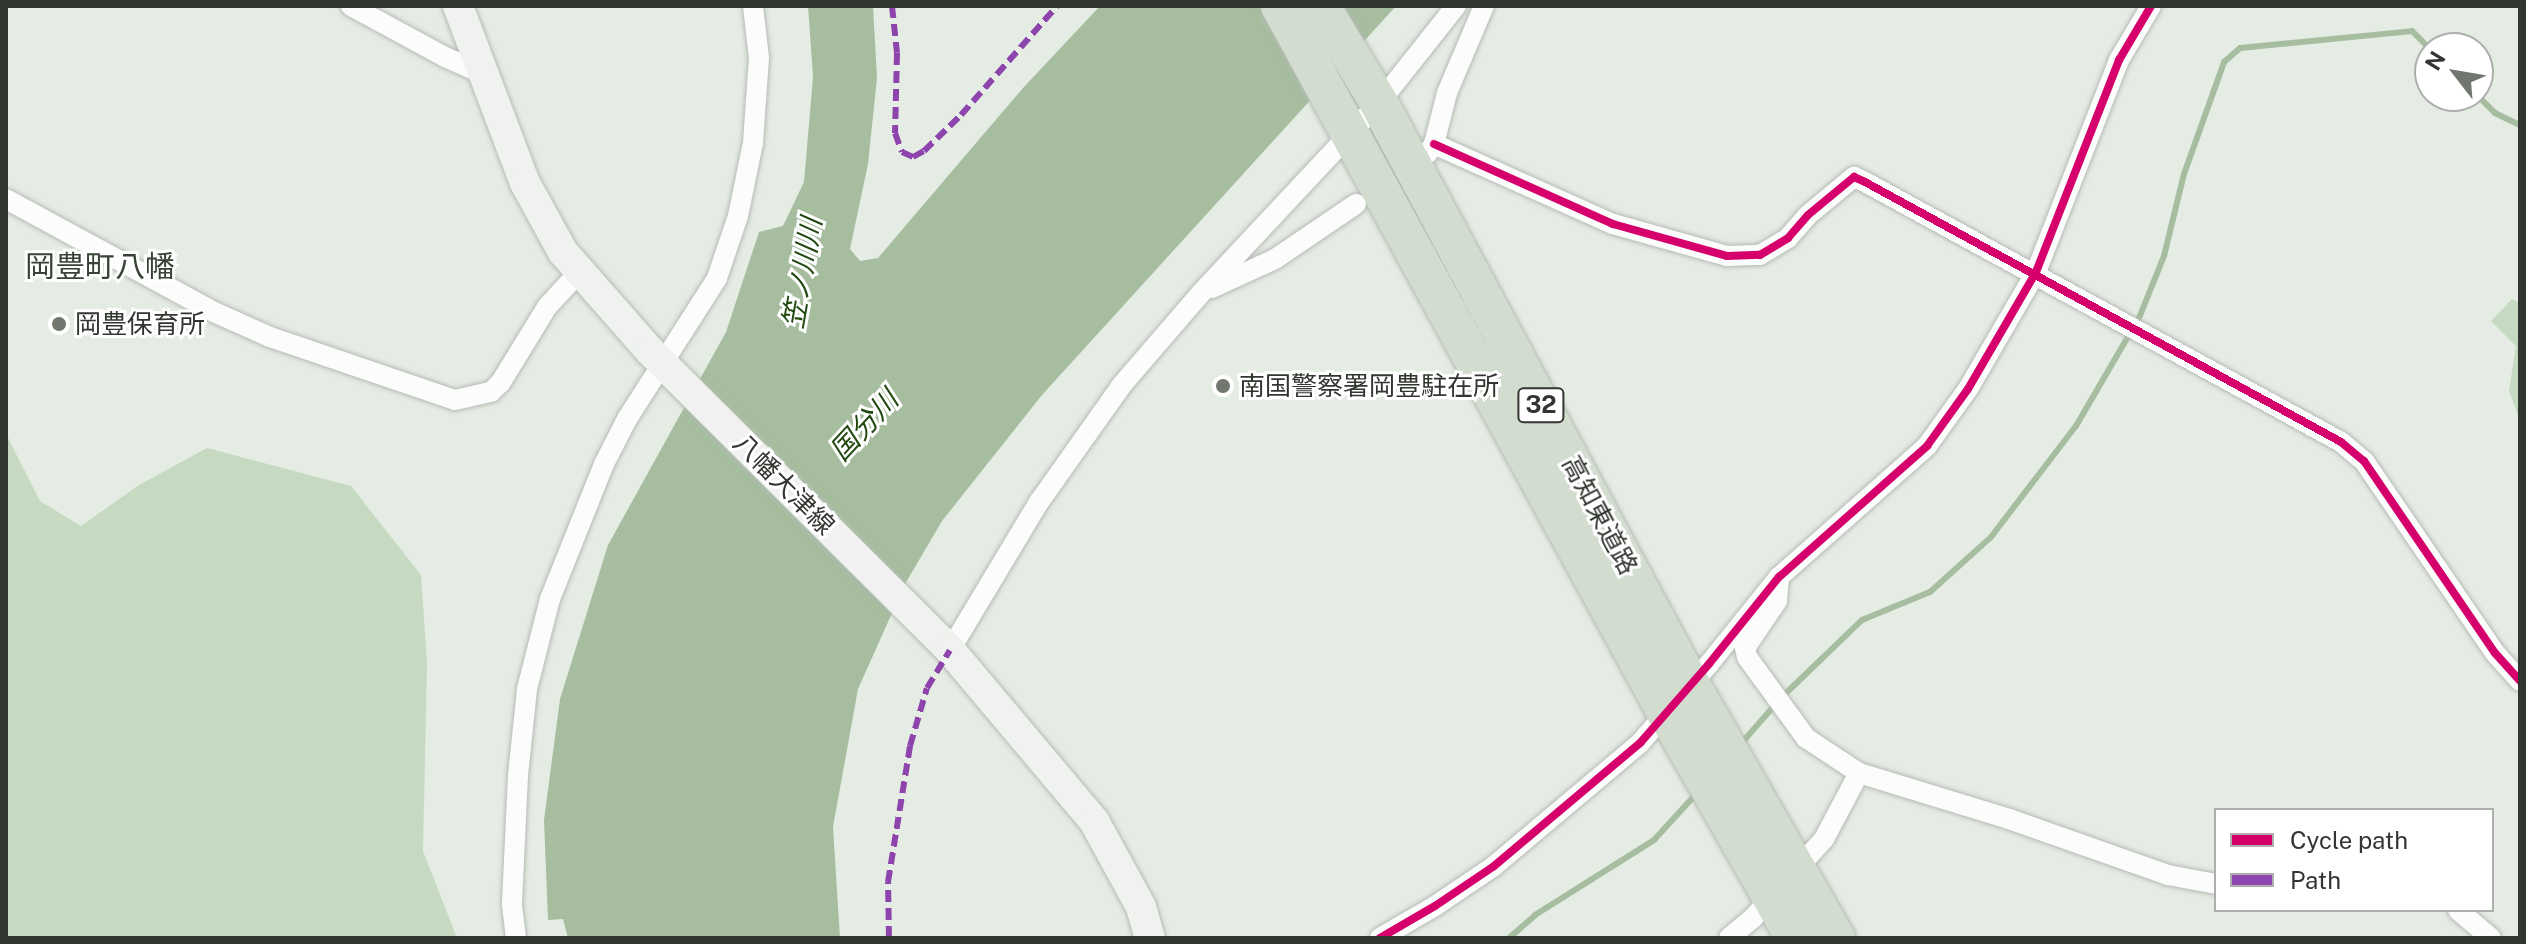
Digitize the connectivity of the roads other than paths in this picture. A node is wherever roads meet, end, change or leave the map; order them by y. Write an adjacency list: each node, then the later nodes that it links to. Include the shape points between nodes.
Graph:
1 (351, 6): 9 (street)
2 (458, 6): 9 (main road, 八幡大津線)
3 (753, 6): 17 (street, via 759,58 753,143 738,216 717,278)
4 (1280, 6): 11 (highway, 高知東道路 / 32)
5 (1321, 6): 10 (highway, 高知東道路 / 32)
6 (1456, 6): 10 (street)
7 (1484, 6): 15 (street, via 1429,151 1613,224 1727,256 1760,255 1772,248 1854,177)
8 (2151, 6): 15 (street, via 2119,60)
9 (486, 75): 14 (main road, 八幡大津線, via 525,183 545,224)
10 (1373, 93): 11 (street); 21 (highway, 高知東道路 / 32)
11 (1345, 124): 16 (street); 21 (highway, 高知東道路 / 32)
12 (6, 199): 14 (street, via 214,312 455,400 491,392 501,382 547,307)
13 (1356, 204): 16 (street, via 1275,259)
14 (580, 271): 17 (main road, 八幡大津線)
15 (2036, 272): 18 (street, via 1968,389 1927,446); 20 (street, via 2341,442 2364,461 2495,653)
16 (1201, 293): 19 (street, via 1121,386)
17 (664, 365): 19 (main road, 八幡大津線); 28 (street, via 627,419 550,599 527,689 518,775)
18 (1779, 577): 21 (street); 22 (street, via 1777,601 1748,641 1747,657 1806,738)
19 (946, 646): 29 (main road, 八幡大津線, via 1094,821 1141,907)
20 (2520, 681)
21 (1678, 699): 23 (highway, 高知東道路 / 32); 30 (street, via 1593,786 1494,866)
22 (1859, 773): 24 (street, via 1824,839); 25 (street, via 2168,875)
23 (1734, 796): 24 (highway, 高知東道路 / 32); 26 (highway, 高知東道路 / 32)
24 (1797, 869): 26 (street); 33 (highway, 高知東道路 / 32)
25 (2214, 884)
26 (1772, 897): 31 (street); 32 (highway, 高知東道路 / 32)
27 (2460, 912): 34 (street)
28 (516, 938)
29 (1150, 938)
30 (1380, 938)
31 (1729, 938)
32 (1795, 938)
33 (1836, 938)
34 (2491, 938)

